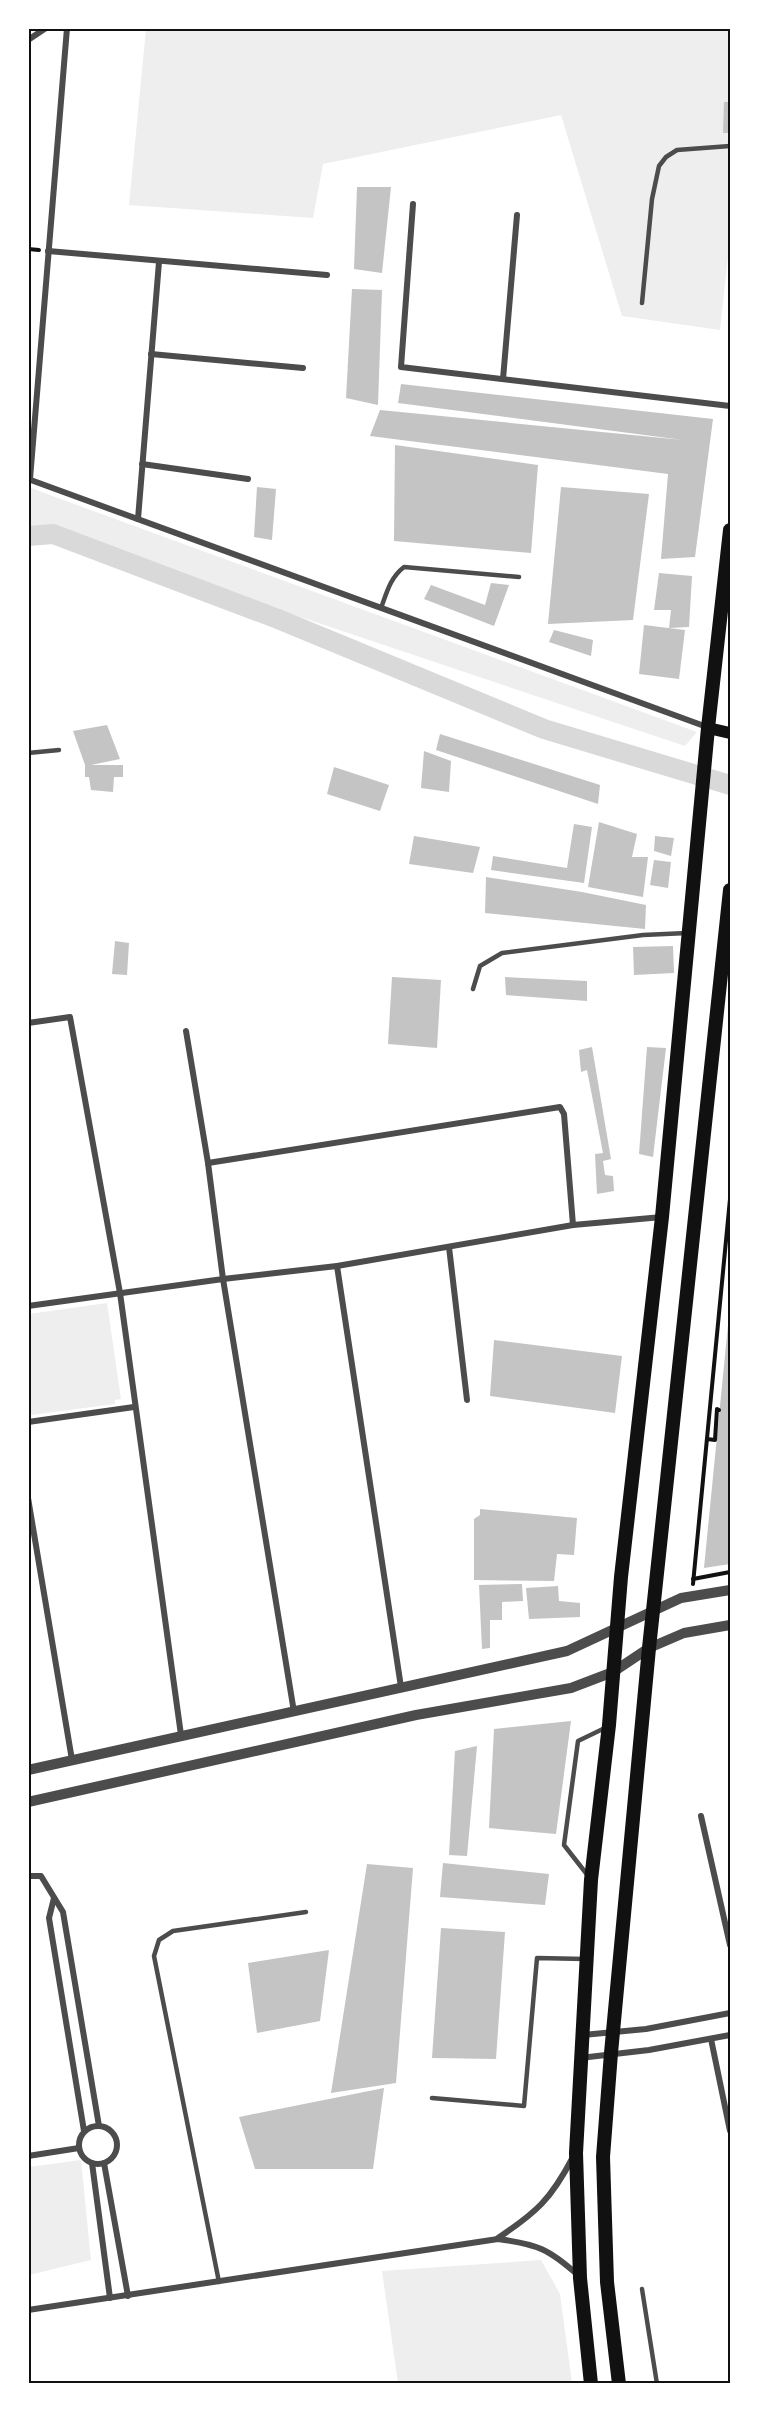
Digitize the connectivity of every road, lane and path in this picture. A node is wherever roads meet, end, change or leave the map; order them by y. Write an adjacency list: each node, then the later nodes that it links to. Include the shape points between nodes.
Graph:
1 (46, 28): 3 (street)
2 (66, 28): 7 (street)
3 (28, 40)
4 (730, 146): 10 (lane, via 677,150 659,166)
5 (414, 204): 13 (street, via 401,367)
6 (517, 215): 13 (street)
7 (48, 251): 8 (street); 16 (street)
8 (159, 262): 9 (street); 11 (street)
9 (327, 275)
10 (642, 303)
11 (152, 354): 12 (street); 15 (street)
12 (303, 368)
13 (503, 379): 14 (street)
14 (730, 406)
15 (142, 464): 17 (street); 18 (street)
16 (29, 479): 18 (street)
17 (248, 479)
18 (138, 519): 21 (street)
19 (730, 530): 23 (main road)
20 (519, 577): 21 (lane, via 404,567 389,583)
21 (381, 608): 23 (street)
22 (730, 733): 23 (main road)
23 (708, 734): 27 (main road)
24 (59, 750): 25 (lane)
25 (28, 753)
26 (730, 890): 48 (main road)
27 (689, 932): 28 (lane, via 501,953 480,966); 33 (main road)
28 (473, 989)
29 (28, 1023): 38 (street, via 70,1017)
30 (186, 1031): 31 (street)
31 (208, 1163): 34 (street, via 560,1107 564,1114); 37 (street)
32 (730, 1199): 42 (path)
33 (662, 1217): 34 (street); 50 (main road)
34 (573, 1225): 35 (street)
35 (449, 1247): 36 (street); 40 (street)
36 (337, 1266): 37 (street); 53 (street)
37 (223, 1279): 38 (street); 54 (street)
38 (120, 1293): 39 (street); 41 (street)
39 (28, 1306)
40 (467, 1400)
41 (134, 1407): 43 (street); 56 (street)
42 (710, 1409): 44 (path); 44 (path, via 718,1409 715,1440)
43 (28, 1422)
44 (707, 1439): 47 (path)
45 (28, 1498): 57 (street)
46 (730, 1590): 47 (street)
47 (692, 1596): 48 (street)
48 (654, 1609): 50 (street); 51 (main road)
49 (730, 1625): 51 (street, via 684,1633)
50 (616, 1628): 52 (main road); 53 (street, via 567,1651)
51 (650, 1648): 52 (street); 68 (main road)
52 (613, 1672): 55 (main road); 59 (street, via 571,1688 416,1715)
53 (401, 1687): 54 (street)
54 (294, 1712): 56 (street)
55 (609, 1725): 62 (main road); 62 (lane, via 578,1741 564,1845)
56 (181, 1735): 57 (street)
57 (72, 1760): 58 (street)
58 (28, 1770)
59 (28, 1802)
60 (701, 1816): 65 (street)
61 (28, 1876): 63 (street, via 41,1876)
62 (591, 1880): 66 (main road)
63 (54, 1898): 75 (street, via 63,1912); 77 (street, via 49,1918)
64 (306, 1912): 85 (lane, via 173,1931 159,1940 154,1956)
65 (730, 1945)
66 (585, 1959): 69 (main road); 74 (lane, via 537,1958 524,2106)
67 (730, 2013): 68 (street)
68 (613, 2032): 69 (street); 72 (main road)
69 (581, 2035): 73 (main road)
70 (730, 2035): 71 (street)
71 (711, 2039): 72 (street); 76 (street)
72 (611, 2053): 73 (street); 91 (main road, via 603,2157 607,2282)
73 (580, 2058): 79 (main road)
74 (432, 2098)
75 (99, 2126): 77 (street); 82 (street, via 111,2131 117,2142 114,2155)
76 (730, 2131)
77 (84, 2132): 78 (street)
78 (79, 2148): 80 (street); 81 (street, via 81,2155)
79 (576, 2153): 83 (street, via 557,2188 530,2217); 84 (main road)
80 (28, 2156)
81 (92, 2163): 82 (street); 88 (street)
82 (104, 2163): 87 (street)
83 (498, 2239): 84 (street, via 528,2243 557,2256); 85 (street)
84 (580, 2278): 90 (main road)
85 (219, 2282): 87 (street)
86 (642, 2289): 92 (lane)
87 (128, 2296): 88 (street)
88 (110, 2298): 89 (street)
89 (28, 2310)
90 (591, 2384)
91 (619, 2384)
92 (657, 2384)

